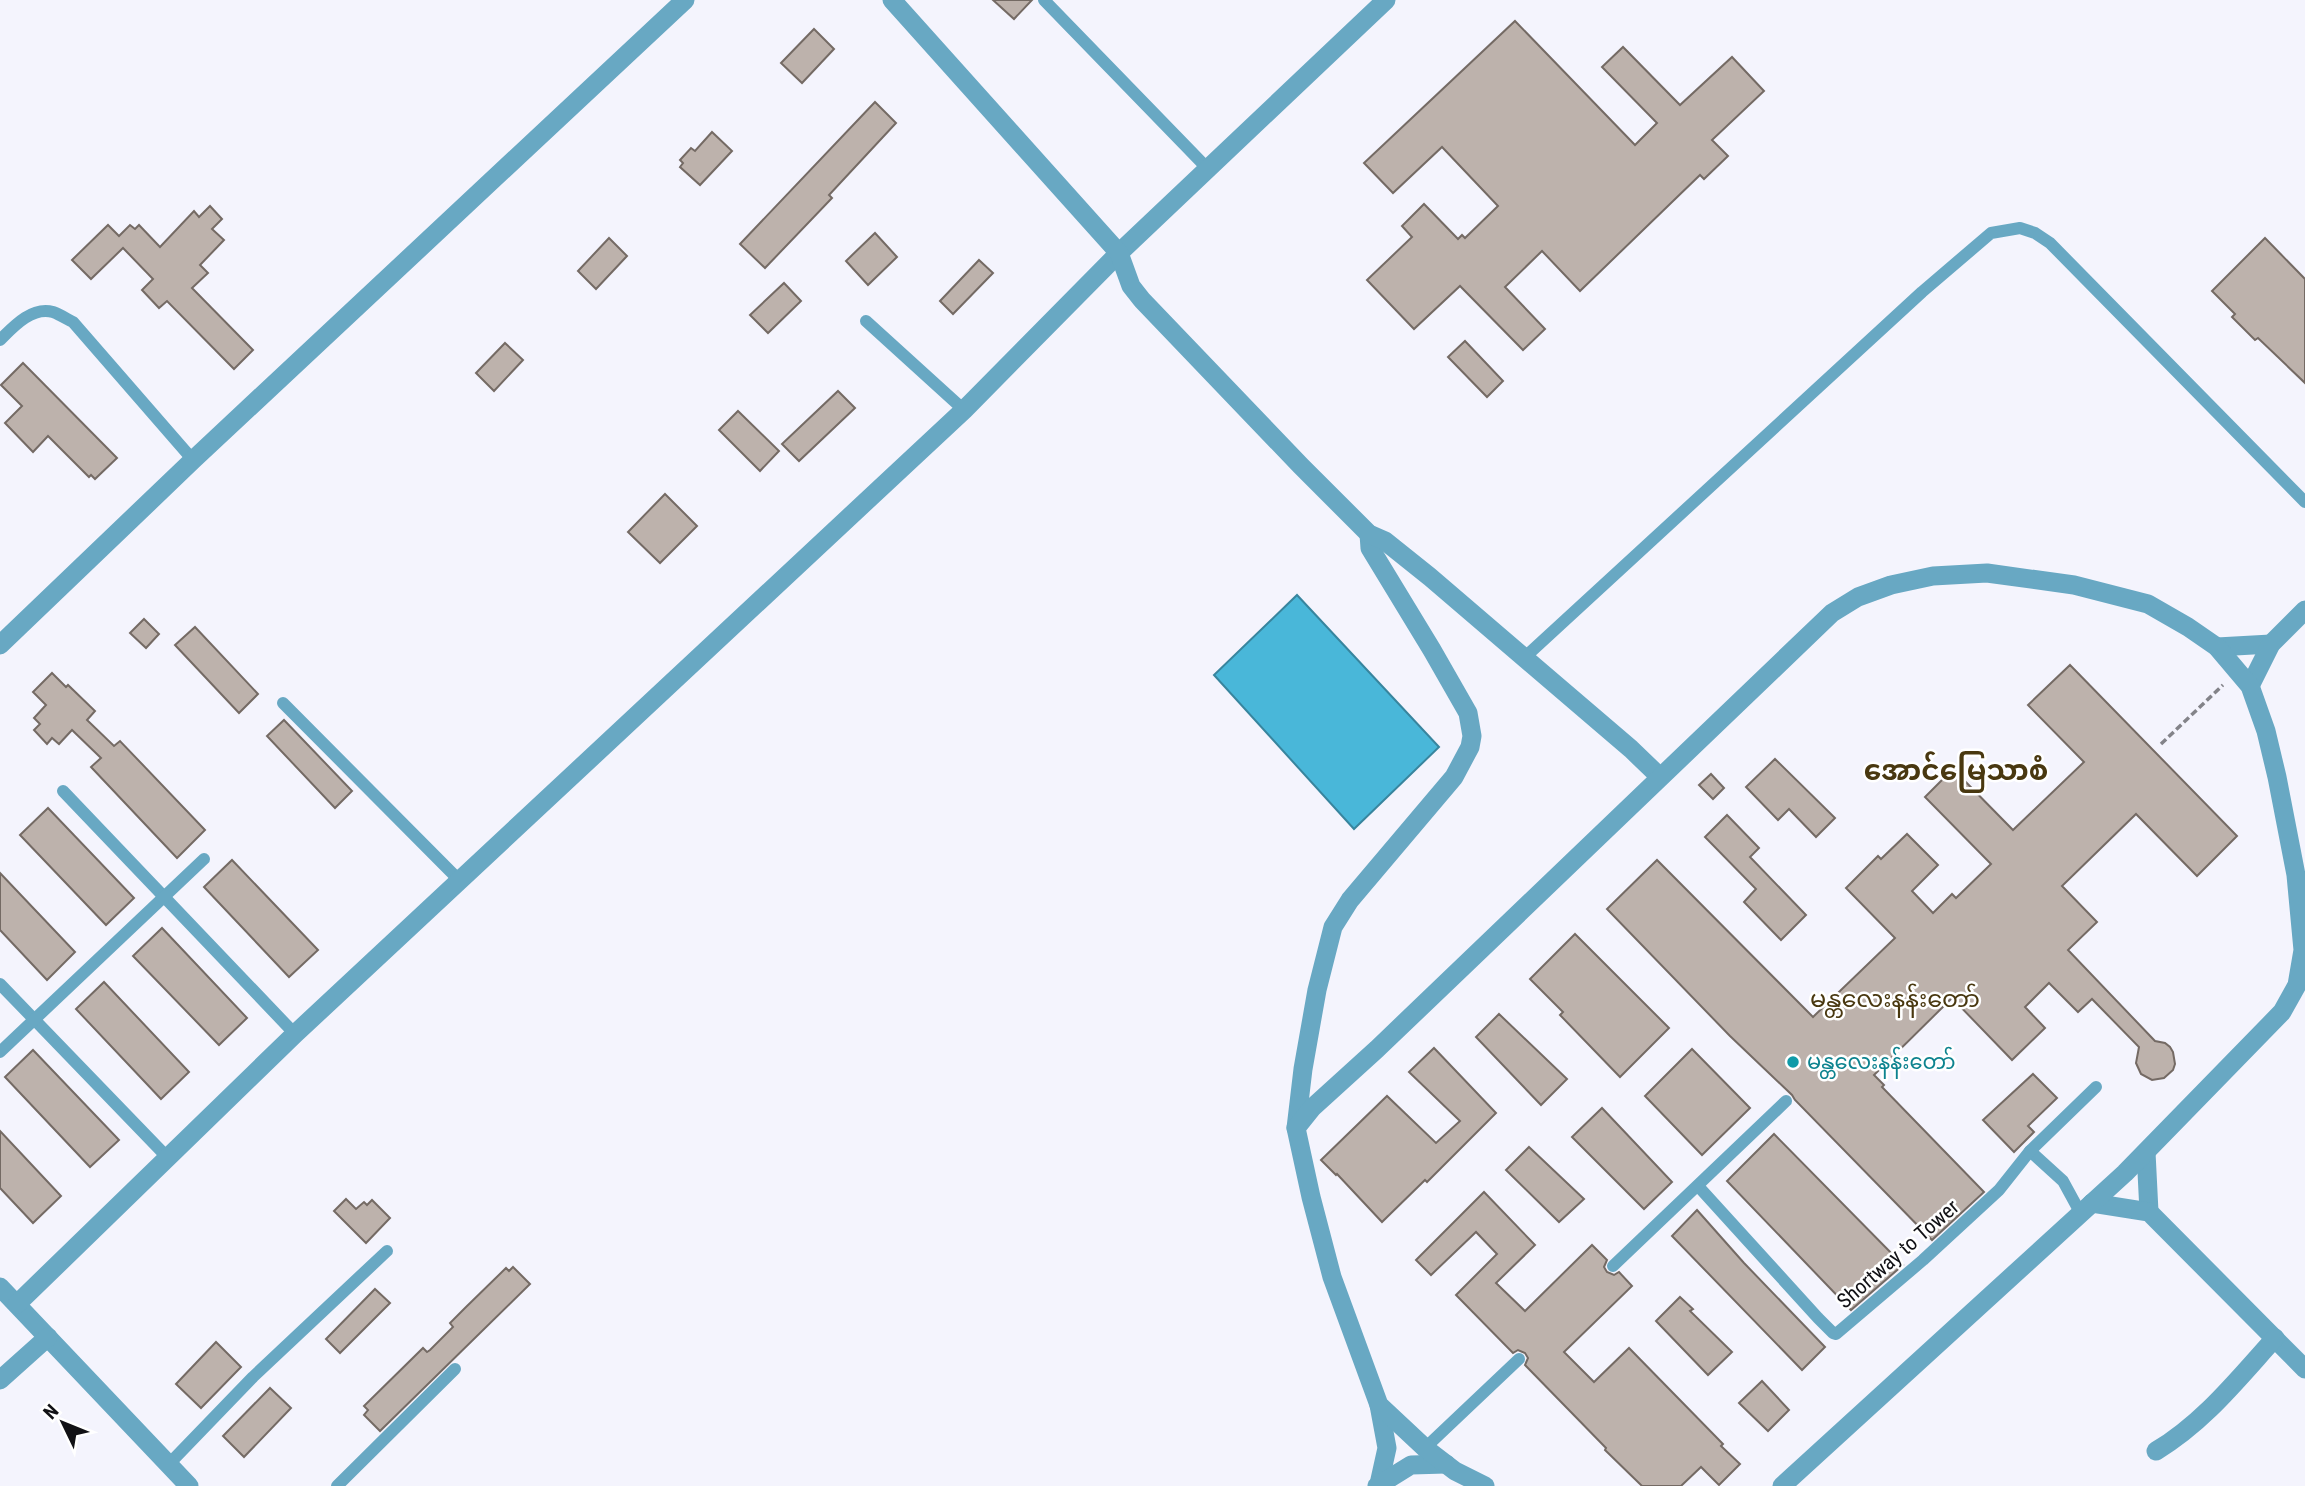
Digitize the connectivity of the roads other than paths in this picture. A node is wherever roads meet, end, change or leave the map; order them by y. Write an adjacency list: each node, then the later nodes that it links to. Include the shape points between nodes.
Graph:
1 (685, 0): 10 (street)
2 (892, 0): 6 (street)
3 (1044, 0): 5 (lane)
4 (1385, 0): 5 (street)
5 (1208, 169): 6 (street)
6 (1119, 253): 9 (street); 12 (street, via 1131,286 1142,300)
7 (866, 321): 9 (lane)
8 (0, 340): 10 (lane, via 26,317 38,313 51,311 73,322)
9 (964, 410): 23 (street)
10 (193, 460): 15 (street)
11 (2305, 502): 17 (lane, via 2050,243 2035,233 2008,228 1990,233 1922,292)
12 (1369, 534): 17 (street, via 1385,541); 31 (street, via 1370,548 1468,713 1472,736 1454,777 1350,900 1334,927 1317,990)
13 (2305, 610): 14 (street)
14 (2271, 643): 16 (street); 18 (street)
15 (0, 645)
16 (2217, 647): 18 (street); 20 (street, via 2148,604 2074,585 1987,573 1933,576 1891,585 1832,613)
17 (1524, 658): 20 (street)
18 (2243, 679): 33 (street, via 2266,731 2296,875 2303,950 2297,985 2282,1012)
19 (283, 703): 23 (lane)
20 (1660, 777): 31 (street)
21 (63, 791): 24 (lane)
22 (204, 859): 24 (lane)
23 (460, 881): 27 (street)
24 (165, 896): 26 (lane); 27 (lane)
25 (0, 984): 26 (lane)
26 (34, 1020): 28 (lane); 34 (lane)
27 (295, 1034): 34 (street)
28 (0, 1052)
29 (2096, 1087): 32 (lane, Shortway to Tower)
30 (1786, 1101): 35 (lane)
31 (1296, 1128): 47 (street, via 1332,1277)
32 (2030, 1151): 35 (lane, Shortway to Tower, via 1999,1190 1836,1334); 36 (lane)
33 (2146, 1152): 36 (street); 37 (street)
34 (168, 1158): 40 (street)
35 (1698, 1186): 39 (lane)
36 (2086, 1208): 37 (street); 56 (street)
37 (2148, 1212): 42 (street)
38 (387, 1251): 50 (lane, via 253,1377)
39 (1613, 1266)
40 (6, 1295): 41 (street)
41 (48, 1337): 46 (street); 50 (street)
42 (2275, 1338): 45 (street); 49 (street, via 2203,1418)
43 (1519, 1359): 48 (lane)
44 (455, 1369): 54 (lane)
45 (2305, 1369)
46 (0, 1380)
47 (1379, 1405): 48 (street); 52 (street, via 1387,1448)
48 (1425, 1448): 51 (street)
49 (2156, 1451)
50 (169, 1464): 53 (street)
51 (1446, 1464): 52 (street, via 1410,1465); 55 (street)
52 (1378, 1485)
53 (189, 1486)
54 (337, 1486)
55 (1485, 1486)
56 (1782, 1486)

